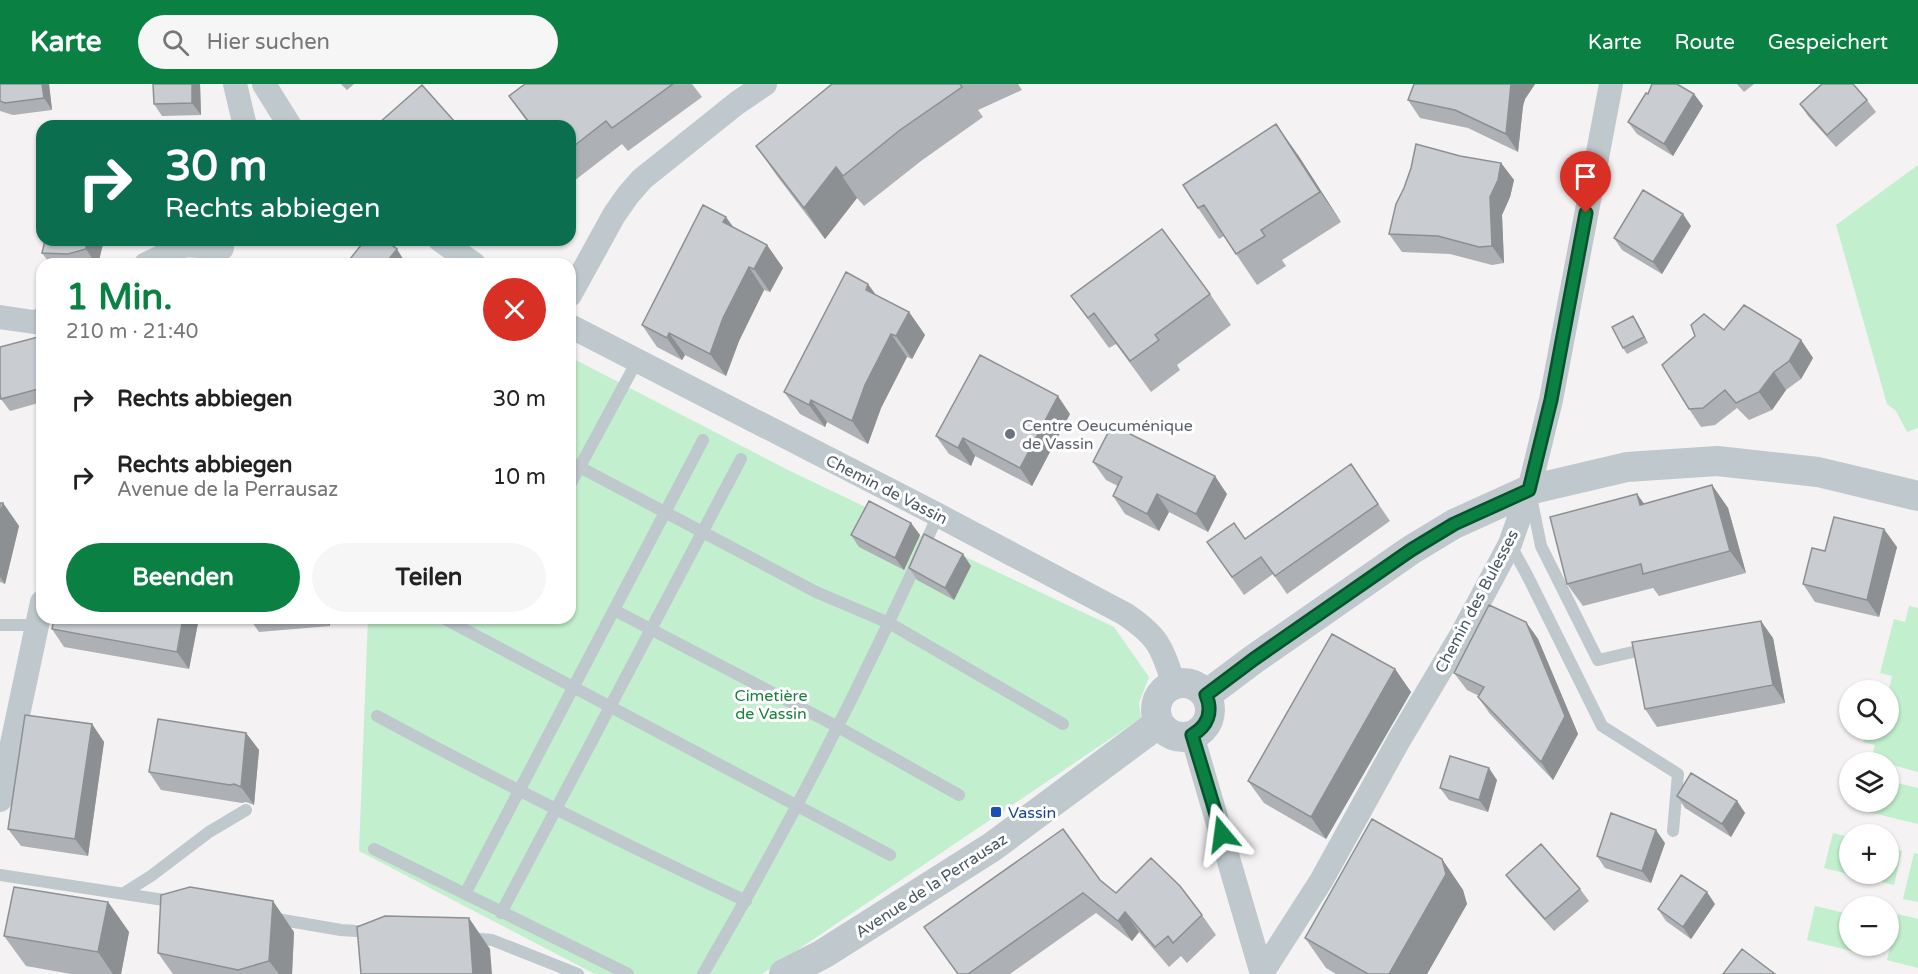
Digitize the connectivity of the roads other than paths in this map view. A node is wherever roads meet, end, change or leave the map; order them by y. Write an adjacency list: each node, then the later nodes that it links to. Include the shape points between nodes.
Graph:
1 (236, 84): 5 (street)
2 (264, 84): 6 (street)
3 (765, 84): 13 (street, via 642,179 614,215)
4 (1611, 84): 22 (street, Chemin des Bulesses, via 1551,400)
5 (244, 120)
6 (286, 120)
7 (184, 246): 11 (street)
8 (192, 246): 10 (street)
9 (448, 246): 12 (street)
10 (222, 251)
11 (159, 258)
12 (466, 258)
13 (576, 284)
14 (0, 317): 15 (street)
15 (36, 322)
16 (576, 329): 17 (street, Chemin de Vassin)
17 (637, 361): 20 (lane); 25 (street, Chemin de Vassin)
18 (703, 440): 24 (lane)
19 (741, 459): 26 (lane)
20 (576, 462)
21 (576, 465): 24 (lane)
22 (1529, 490): 23 (street, via 1627,467 1717,461 1818,472); 27 (street, Chemin des Bulesses); 35 (lane, via 1541,546 1598,660); 38 (street, via 1454,524 1411,550)
23 (1918, 496)
24 (665, 512): 26 (lane); 28 (lane)
25 (938, 515): 30 (lane); 36 (street, Chemin de Vassin, via 1144,627 1162,649)
26 (703, 532): 30 (lane, via 816,591); 34 (lane)
27 (1510, 544): 51 (lane, via 1602,726 1678,774); 63 (street, Chemin des Bulesses, via 1321,881)
28 (614, 610): 34 (lane); 37 (lane)
29 (36, 615): 33 (lane)
30 (889, 623): 42 (lane); 43 (lane)
31 (38, 624): 47 (street)
32 (454, 624): 37 (lane)
33 (0, 625)
34 (651, 630): 39 (lane); 43 (lane)
35 (1664, 644)
36 (1174, 684): 38 (street, via 1192,684); 41 (street, via 1159,695)
37 (573, 686): 39 (lane); 45 (lane)
38 (1206, 695): 44 (street, via 1206,723)
39 (610, 707): 48 (lane); 49 (lane)
40 (377, 716): 45 (lane)
41 (1159, 723): 44 (street, via 1173,735); 67 (street, Avenue de la Perrausaz, via 992,847 823,954)
42 (1063, 724)
43 (838, 727): 46 (lane); 48 (lane)
44 (1192, 735): 63 (street)
45 (519, 790): 49 (lane); 56 (lane)
46 (959, 795)
47 (0, 800)
48 (798, 806): 53 (lane); 57 (lane)
49 (556, 809): 57 (lane); 59 (lane)
50 (246, 810): 55 (lane)
51 (1673, 831)
52 (374, 849): 56 (lane)
53 (890, 855)
54 (0, 875): 55 (lane)
55 (124, 893): 58 (lane)
56 (465, 894): 59 (lane)
57 (746, 901): 66 (lane)
58 (193, 905)
59 (501, 912): 65 (lane)
60 (261, 916): 61 (lane, via 341,930)
61 (388, 933)
62 (457, 938): 64 (lane, via 492,940)
63 (1262, 973)
64 (578, 974)
65 (628, 974)
66 (703, 974)
67 (784, 974)

